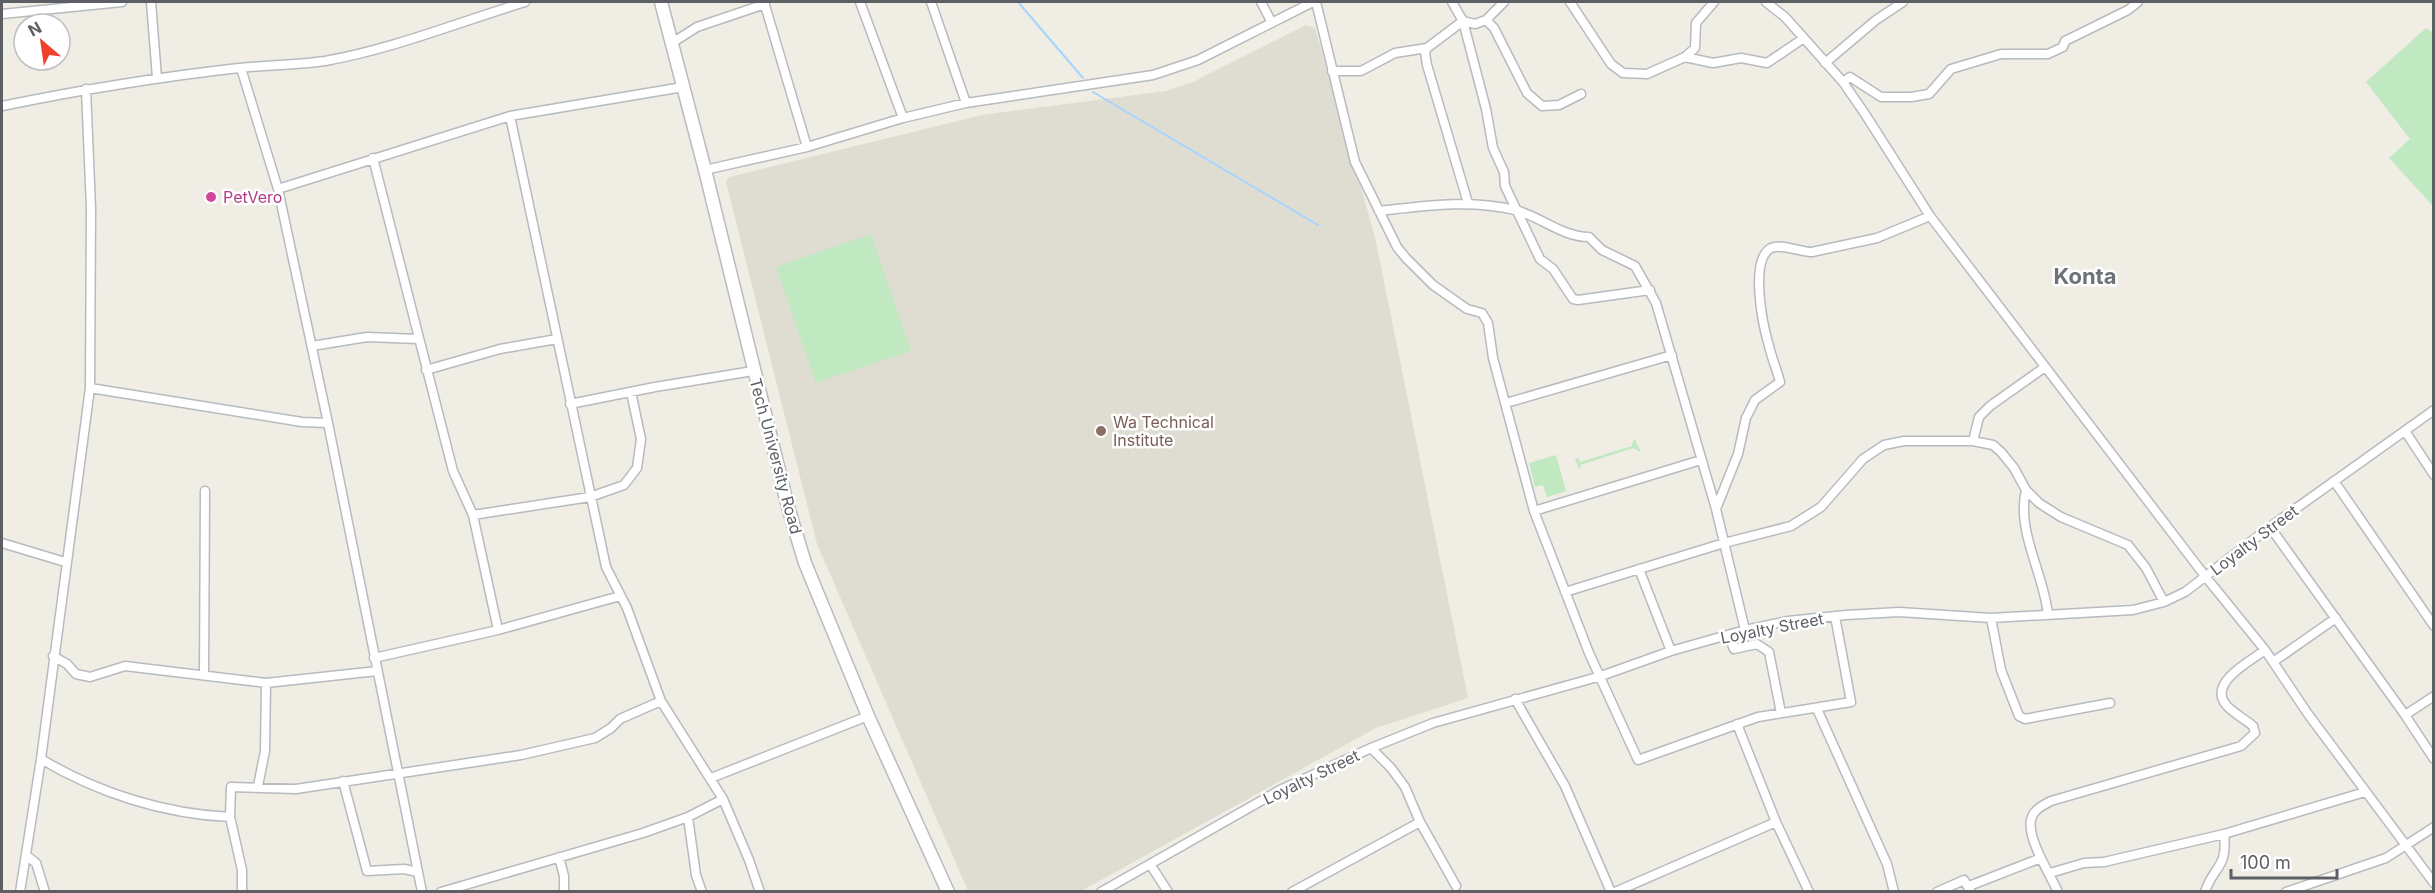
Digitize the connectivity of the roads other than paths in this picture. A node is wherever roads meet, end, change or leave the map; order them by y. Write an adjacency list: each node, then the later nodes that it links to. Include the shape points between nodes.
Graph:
1 (122, 2): 17 (street)
2 (151, 2): 28 (street)
3 (525, 2): 26 (street, via 365,52 323,61)
4 (661, 2): 22 (street, Tech University Road)
5 (860, 2): 36 (street)
6 (931, 2): 33 (street)
7 (1261, 2): 20 (street)
8 (1314, 2): 20 (street); 27 (street)
9 (1452, 2): 19 (street)
10 (1504, 2): 18 (street)
11 (1570, 2): 24 (street, via 1611,64 1623,73 1647,74)
12 (1714, 2): 24 (street, via 1696,23 1695,48)
13 (1766, 2): 21 (street)
14 (1903, 2): 25 (street)
15 (2138, 2): 29 (street, via 2048,54 2001,54 1951,69 1929,94 1881,97 1850,77)
16 (765, 3): 22 (street, via 697,27); 37 (street)
17 (2, 14)
18 (1486, 20): 19 (street, via 1476,24); 32 (street, via 1494,28 1527,93 1542,106 1560,105)
19 (1463, 21): 23 (street); 42 (street, via 1492,148)
20 (1272, 23): 33 (street, via 1198,60 1153,75)
21 (1804, 38): 24 (street, via 1767,63 1741,58 1713,63); 25 (street)
22 (672, 43): 30 (street, Tech University Road)
23 (1427, 48): 27 (street, via 1395,53 1361,71); 41 (street, via 1427,66)
24 (1685, 57)
25 (1826, 63): 29 (street)
26 (241, 68): 28 (street); 40 (street)
27 (1332, 71): 43 (street, via 1355,162)
28 (157, 78): 31 (street)
29 (1843, 82): 44 (street)
30 (683, 87): 35 (street); 39 (street, Tech University Road)
31 (86, 89): 34 (street); 53 (street, via 91,208)
32 (1581, 94)
33 (966, 103): 36 (street)
34 (2, 105)
35 (510, 116): 38 (street); 47 (street)
36 (903, 118): 37 (street)
37 (807, 147): 39 (street)
38 (373, 158): 40 (street); 46 (street)
39 (705, 170): 52 (street, Tech University Road)
40 (278, 189): 48 (street)
41 (1468, 204): 42 (street); 43 (street)
42 (1516, 210): 45 (street, via 1578,237 1589,237 1602,250 1635,266); 45 (street, via 1540,259 1553,269 1573,299)
43 (1379, 211): 55 (street, via 1397,247 1433,285 1467,309 1482,313 1488,323)
44 (1930, 216): 50 (street); 67 (street, via 1877,238 1812,252 1780,245 1763,257 1758,286 1768,346 1780,382 1755,400)
45 (1650, 290): 49 (street)
46 (418, 339): 48 (street, via 368,337); 51 (street)
47 (557, 339): 51 (street, via 500,349); 56 (street)
48 (312, 346): 58 (street)
49 (1672, 355): 55 (street); 61 (street)
50 (2045, 367): 60 (street, via 1978,417); 75 (street)
51 (426, 370): 69 (street, via 453,471)
52 (753, 371): 54 (street); 103 (street, Tech University Road, via 805,563)
53 (90, 388): 58 (street); 73 (street)
54 (631, 392): 56 (street); 66 (street, via 642,439 637,468 624,485)
55 (1506, 403): 68 (street)
56 (570, 404): 66 (street)
57 (2433, 410): 59 (street, Loyalty Street)
58 (328, 423): 90 (street)
59 (2405, 431): 62 (street); 63 (street, Loyalty Street)
60 (1973, 441): 64 (street, via 1993,445 2001,452); 72 (street, via 1904,441 1884,445 1863,459 1821,507 1791,526)
61 (1701, 460): 67 (street); 68 (street)
62 (2433, 475)
63 (2334, 481): 70 (street, Loyalty Street); 83 (street)
64 (2026, 490): 78 (street, via 2061,517 2128,545); 79 (street, via 2024,522)
65 (205, 491): 93 (street)
66 (590, 496): 69 (street); 77 (street, via 606,567)
67 (1716, 509): 72 (street)
68 (1534, 511): 76 (street)
69 (473, 515): 84 (street)
70 (2270, 527): 75 (street, Loyalty Street); 82 (street)
71 (2, 543): 73 (street)
72 (1724, 543): 74 (street); 85 (street)
73 (65, 562): 89 (street)
74 (1640, 569): 76 (street); 88 (street)
75 (2205, 576): 78 (street, Loyalty Street); 87 (street)
76 (1565, 592): 94 (street)
77 (620, 596): 84 (street); 98 (street)
78 (2164, 602): 79 (street, Loyalty Street, via 2133,610)
79 (2048, 615): 81 (street, Loyalty Street)
80 (1835, 616): 81 (street, Loyalty Street, via 1899,612); 85 (street, Loyalty Street); 100 (street, via 1851,702)
81 (1991, 618): 99 (street, via 2001,670 2019,716 2025,719)
82 (2336, 618): 91 (street); 102 (street)
83 (2433, 626)
84 (498, 630): 90 (street)
85 (1745, 630): 86 (street, Loyalty Street)
86 (1728, 635): 88 (street, Loyalty Street); 101 (street, via 1734,649 1757,644 1769,652)
87 (2265, 650): 91 (street); 123 (street, via 2228,677 2222,696 2224,703 2253,726 2255,733 2241,746 2038,808 2031,819 2031,833)
88 (1671, 651): 94 (street, Loyalty Street)
89 (53, 656): 93 (street, via 84,677 125,666); 106 (street)
90 (374, 658): 92 (street)
91 (2273, 662): 112 (street)
92 (377, 671): 95 (street); 108 (street)
93 (204, 674): 95 (street)
94 (1601, 676): 97 (street, Loyalty Street); 104 (street, via 1638,760)
95 (266, 683): 111 (street, via 265,751)
96 (2433, 696): 102 (street)
97 (1515, 699): 105 (street, Loyalty Street, via 1433,723); 143 (street, via 1565,786)
98 (662, 701): 108 (street, via 620,719 595,738 520,755); 109 (street)
99 (2110, 703)
100 (1817, 709): 101 (street); 145 (street, via 1887,864)
101 (1781, 713): 104 (street)
102 (2405, 715): 107 (street)
103 (868, 716): 109 (street); 139 (street, Tech University Road)
104 (1737, 724): 117 (street)
105 (1371, 748): 116 (street, via 1406,787); 124 (street, Loyalty Street, via 1280,790)
106 (41, 759): 115 (street, via 72,778 127,798 196,816); 121 (street)
107 (2433, 759)
108 (397, 772): 110 (street); 125 (street)
109 (711, 778): 113 (street)
110 (343, 781): 111 (street, via 296,789); 125 (street, via 367,871)
111 (258, 786): 115 (street, via 231,787)
112 (2365, 792): 119 (street); 120 (street)
113 (723, 799): 114 (street); 138 (street)
114 (688, 817): 122 (street); 137 (street)
115 (230, 818): 133 (street, via 242,870)
116 (1420, 822): 128 (street); 142 (street)
117 (1776, 822): 143 (street); 144 (street)
118 (2433, 827): 120 (street)
119 (2224, 834): 126 (street); 148 (street, via 2223,862)
120 (2405, 848): 127 (street); 130 (street)
121 (27, 856): 131 (street); 132 (street, via 36,863)
122 (559, 857): 135 (street); 136 (street)
123 (2041, 858): 126 (street); 129 (street)
124 (1150, 864): 140 (street, Loyalty Street); 141 (street)
125 (418, 872): 134 (street)
126 (2050, 873): 147 (street)
127 (2433, 883)
128 (1456, 886)
129 (1970, 889): 146 (street, via 1964,880)
130 (2299, 890): 149 (street)
131 (20, 891)
132 (45, 891)
133 (242, 891)
134 (422, 891)
135 (441, 891)
136 (564, 891)
137 (702, 891)
138 (760, 891)
139 (948, 891)
140 (1101, 891)
141 (1168, 891)
142 (1292, 891)
143 (1613, 891)
144 (1809, 891)
145 (1894, 891)
146 (1938, 891)
147 (2058, 891)
148 (2205, 891)
149 (2286, 891)

